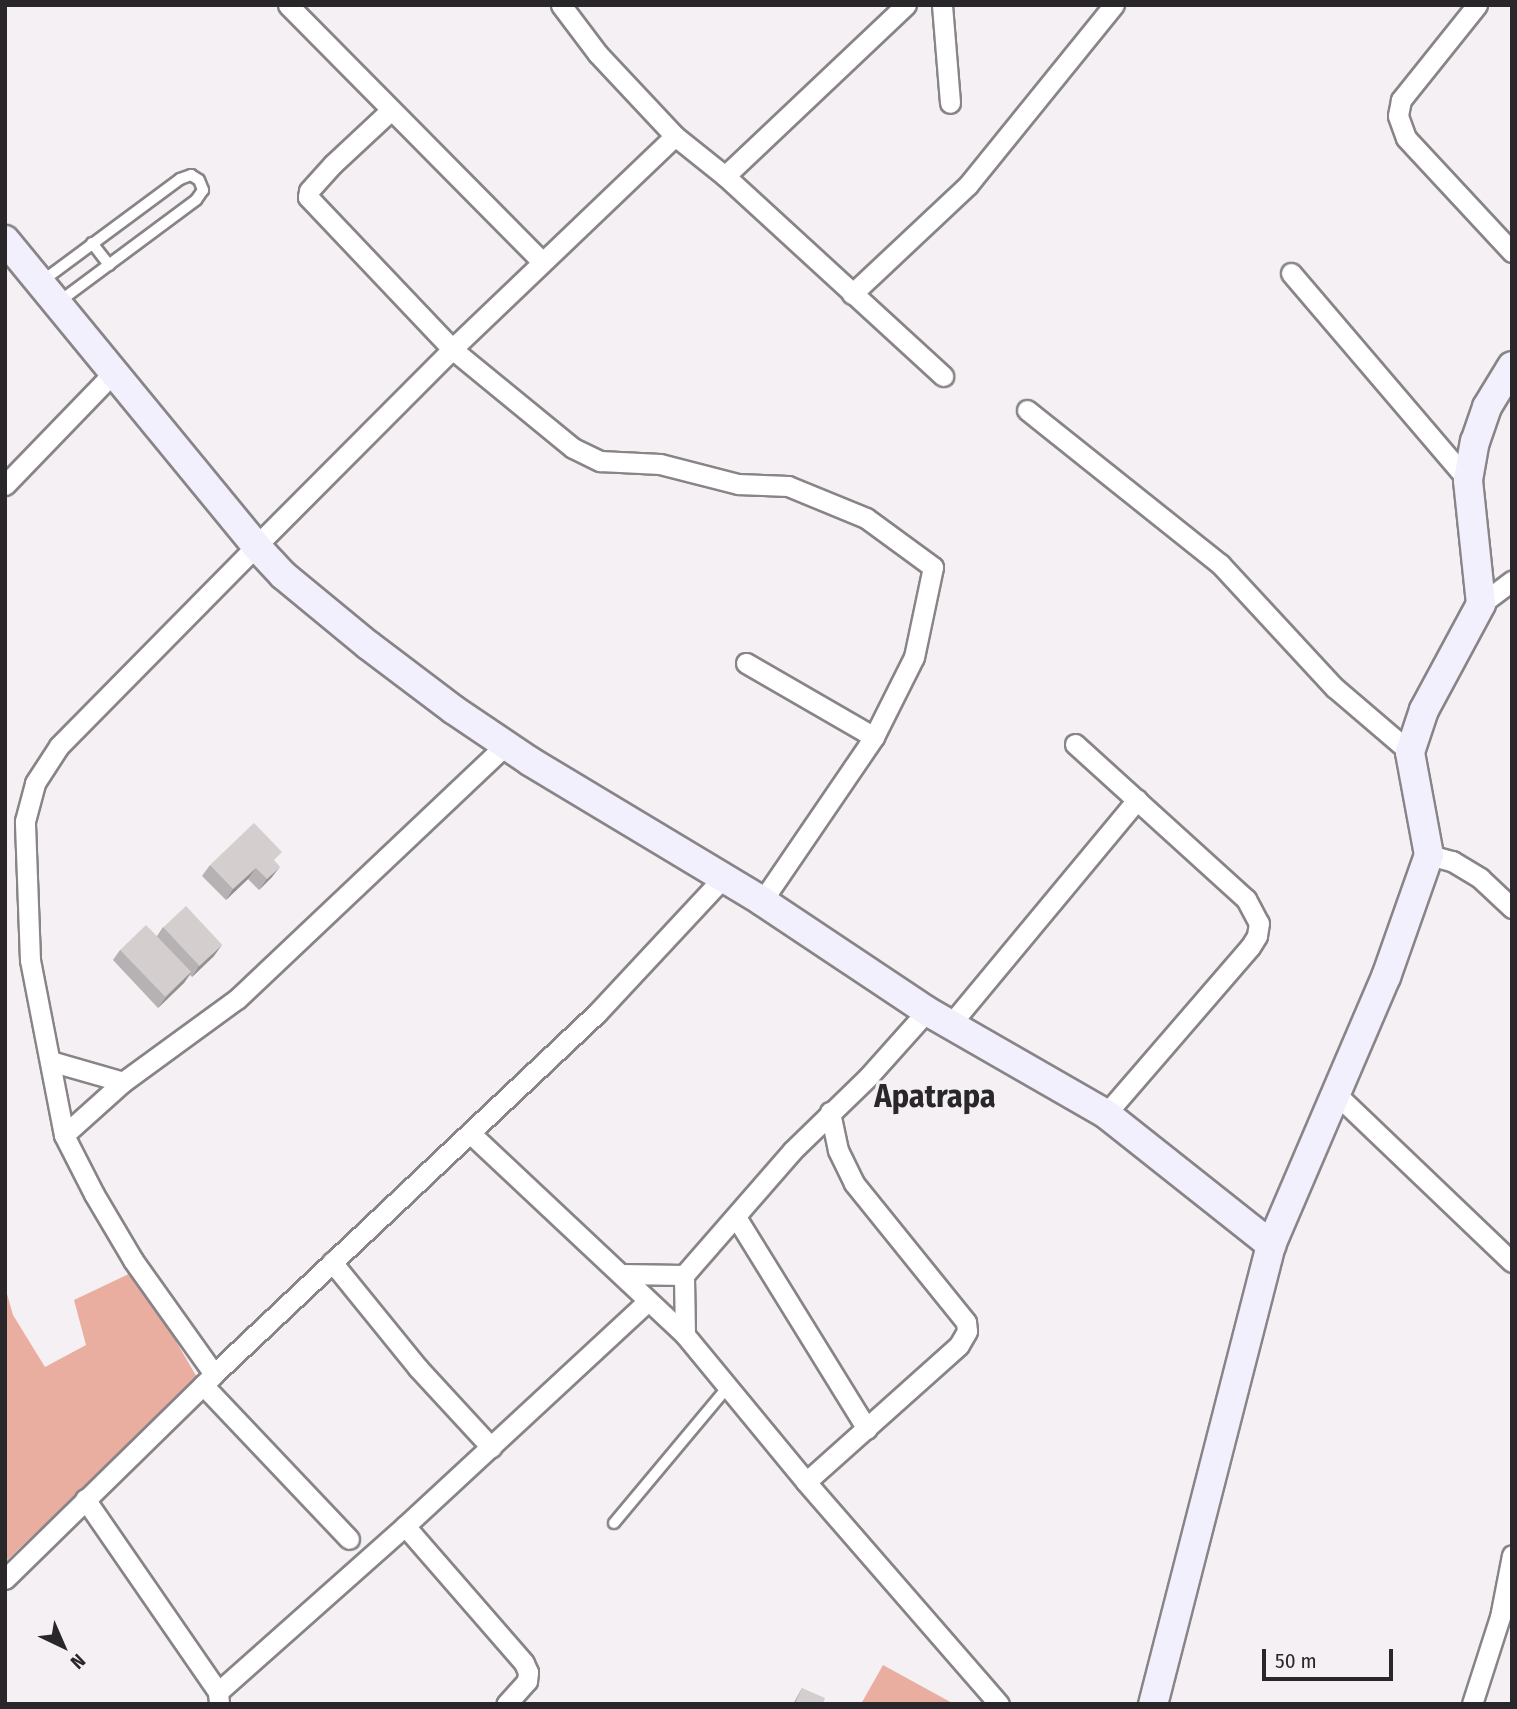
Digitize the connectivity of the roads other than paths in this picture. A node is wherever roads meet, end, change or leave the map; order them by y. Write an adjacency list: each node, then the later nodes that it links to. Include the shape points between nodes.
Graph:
1 (288, 5): 8 (street)
2 (561, 5): 9 (street, via 598,54)
3 (906, 5): 10 (street)
4 (942, 5): 7 (street)
5 (1114, 5): 18 (street, via 968,185)
6 (1477, 5): 13 (street, via 1401,100 1398,116 1406,138)
7 (950, 103)
8 (390, 110): 14 (street); 19 (street, via 333,164 308,197)
9 (675, 136): 10 (street); 14 (street)
10 (725, 176): 18 (street)
11 (5, 240): 17 (street)
12 (92, 243): 15 (lane); 15 (lane, via 185,176 202,184 196,200); 17 (lane)
13 (1512, 252)
14 (542, 262): 19 (street)
15 (109, 265): 17 (lane)
16 (1291, 273): 24 (street)
17 (48, 293): 21 (street)
18 (852, 294): 22 (street)
19 (452, 349): 26 (street); 30 (street, via 573,448 600,461 660,464 738,485 788,486 866,518 930,563 934,572 914,657)
20 (1512, 366): 24 (street, via 1487,407)
21 (114, 372): 25 (street); 26 (street)
22 (943, 376)
23 (1027, 410): 33 (street, via 1220,564 1335,688)
24 (1468, 480): 28 (street)
25 (5, 485)
26 (257, 546): 32 (street, via 283,575 368,645); 40 (street, via 59,746 35,783 25,821 30,960)
27 (1512, 581): 28 (street)
28 (1481, 604): 33 (street, via 1424,710)
29 (746, 663): 30 (street)
30 (874, 737): 37 (street)
31 (1074, 744): 34 (street)
32 (506, 745): 36 (street); 41 (street, via 237,999)
33 (1410, 752): 35 (street)
34 (1137, 800): 39 (street); 44 (street, via 1247,899 1259,923 1250,947)
35 (1429, 855): 38 (street, via 1452,861 1480,878); 42 (street, via 1386,977)
36 (724, 877): 37 (street); 45 (street, via 597,1013)
37 (762, 901): 39 (street)
38 (1512, 908)
39 (939, 1018): 43 (street); 44 (street)
40 (50, 1061): 41 (street); 46 (street)
41 (123, 1082): 46 (street)
42 (1336, 1094): 48 (street); 50 (street)
43 (830, 1112): 47 (street); 57 (street, via 838,1150 854,1183 966,1322 967,1331 959,1345)
44 (1106, 1114): 48 (street)
45 (470, 1133): 49 (street); 51 (street)
46 (64, 1135): 55 (street, via 94,1194)
47 (736, 1217): 52 (street); 57 (street)
48 (1271, 1245): 69 (street)
49 (332, 1262): 55 (street); 58 (street, via 418,1368)
50 (1512, 1262)
51 (621, 1274): 52 (street); 53 (street)
52 (684, 1275): 54 (street)
53 (648, 1301): 54 (street); 58 (street)
54 (685, 1335): 56 (street)
55 (208, 1379): 60 (street); 63 (street)
56 (727, 1388): 59 (street); 61 (lane)
57 (867, 1429): 59 (street)
58 (491, 1447): 62 (street)
59 (806, 1482): 68 (street)
60 (85, 1499): 65 (street); 66 (street)
61 (614, 1523)
62 (405, 1526): 66 (street); 67 (street, via 524,1662 527,1681)
63 (349, 1539)
64 (1512, 1555): 70 (street, via 1500,1617)
65 (5, 1579)
66 (218, 1698)
67 (506, 1704)
68 (999, 1704)
69 (1153, 1704)
70 (1472, 1704)

